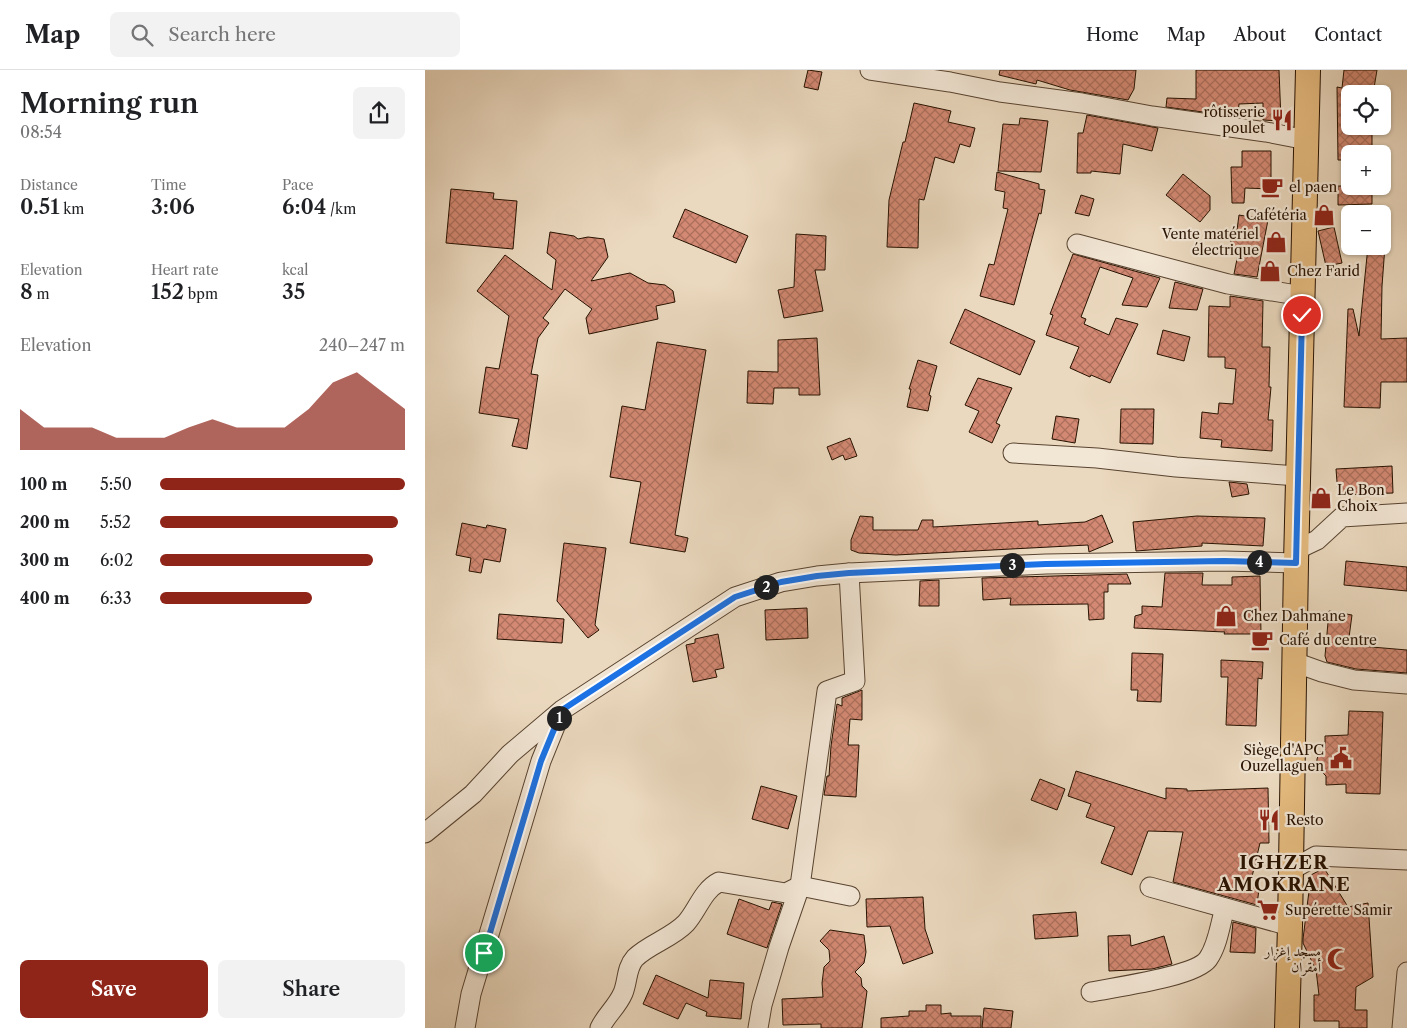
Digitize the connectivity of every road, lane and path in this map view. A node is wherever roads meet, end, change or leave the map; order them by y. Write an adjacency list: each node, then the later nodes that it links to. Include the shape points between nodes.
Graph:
1 (870, 70): 3 (street)
2 (1308, 70): 4 (main road)
3 (956, 77): 4 (street, via 1152,116)
4 (1307, 140): 6 (main road)
5 (1077, 244): 6 (street, via 1228,284)
6 (1303, 296): 8 (main road)
7 (1013, 453): 8 (street)
8 (1298, 476): 10 (main road)
9 (1407, 513): 10 (street, via 1342,517)
10 (1296, 556): 11 (street); 12 (main road)
11 (849, 573): 14 (street, via 781,582 735,597); 18 (street, via 855,681 827,691)
12 (1295, 662): 13 (street, via 1354,680); 17 (main road)
13 (1407, 684)
14 (562, 710): 15 (street, via 510,754 473,794); 25 (street, via 541,761 471,994)
15 (425, 833)
16 (1407, 860): 17 (street, via 1316,856)
17 (1291, 870): 22 (main road)
18 (800, 886): 20 (street); 26 (street, via 786,893 719,882 713,885 683,926 636,958 628,968 624,992); 27 (street, via 779,947)
19 (1149, 887): 21 (street)
20 (850, 896)
21 (1225, 908): 22 (street); 24 (street, via 1214,947 1201,966 1185,973)
22 (1290, 926): 28 (main road)
23 (1407, 972): 29 (street)
24 (1091, 992)
25 (465, 1028)
26 (600, 1028)
27 (758, 1028)
28 (1287, 1028)
29 (1402, 1028)

